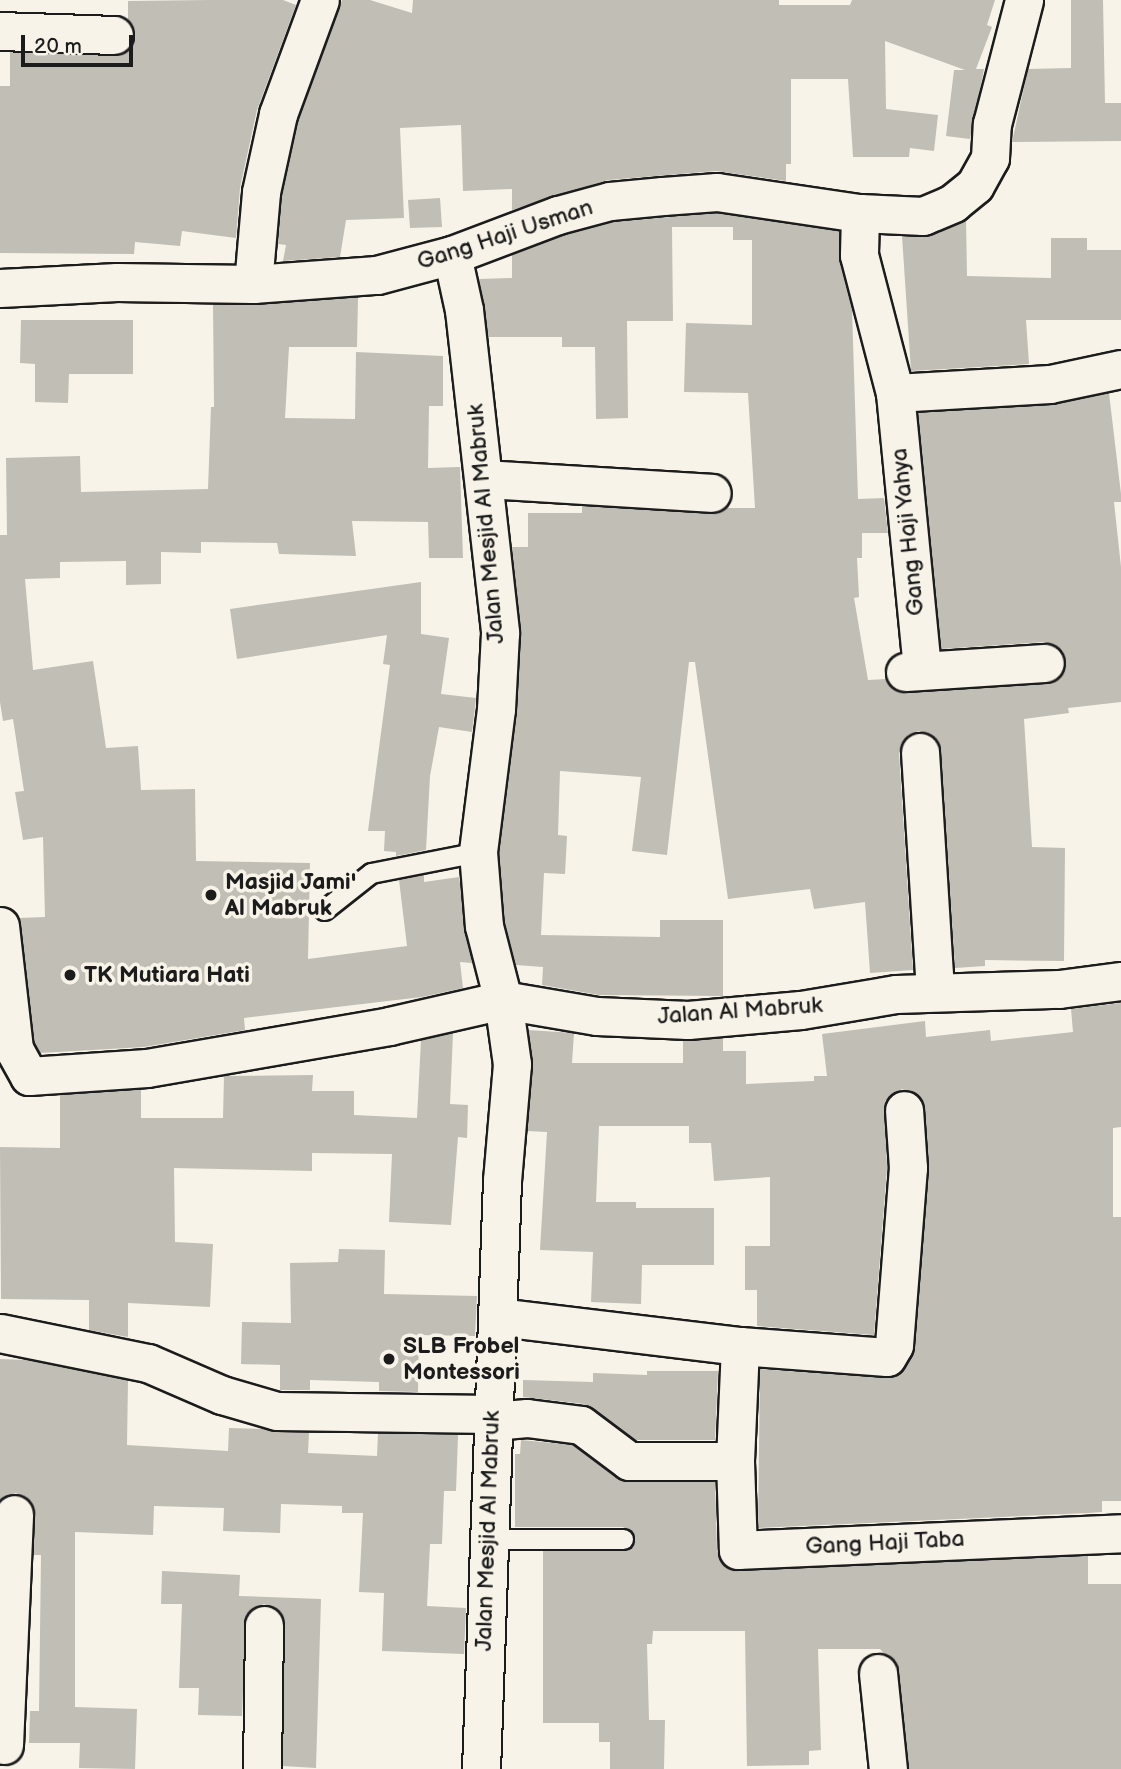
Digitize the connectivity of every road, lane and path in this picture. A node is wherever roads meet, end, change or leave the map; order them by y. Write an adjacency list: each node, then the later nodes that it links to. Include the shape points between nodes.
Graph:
1 (320, 0): 7 (street, via 278,114 261,192)
2 (1024, 0): 5 (street, Gang Haji Usman, via 992,124 990,158 975,186 953,203 923,216)
3 (0, 31): 4 (street)
4 (114, 35)
5 (860, 213): 6 (street, Gang Haji Usman, via 717,192 610,201 490,237); 10 (street, Gang Haji Yahya, via 859,255)
6 (452, 255): 7 (street, Gang Haji Usman, via 377,275); 11 (street, Jalan Mesjid Al Mabruk, via 464,310)
7 (253, 284): 8 (street, Gang Haji Usman, via 117,282)
8 (0, 288)
9 (1121, 369): 10 (street, via 1050,384)
10 (895, 393): 13 (street, Gang Haji Yahya, via 914,671)
11 (485, 479): 12 (street); 15 (street, Jalan Mesjid Al Mabruk, via 500,633 496,709)
12 (712, 493)
13 (1045, 663)
14 (920, 752): 19 (street)
15 (478, 852): 16 (lane, via 371,873); 20 (street, Jalan Mesjid Al Mabruk, via 484,926)
16 (324, 910)
17 (0, 926): 20 (street, via 14,1049 29,1076 147,1068 389,1026)
18 (1121, 981): 19 (street, via 1059,989)
19 (935, 992): 20 (street, Jalan Al Mabruk, via 688,1020 597,1016)
20 (503, 1000): 22 (street, Jalan Mesjid Al Mabruk, via 512,1064 502,1180)
21 (904, 1110): 24 (street, via 908,1168 892,1352 887,1357)
22 (499, 1317): 24 (street); 25 (street, Jalan Mesjid Al Mabruk)
23 (0, 1333): 25 (street, via 148,1363 222,1395 277,1411)
24 (740, 1346): 26 (street, Gang Haji Taba)
25 (493, 1418): 26 (street, via 581,1425 629,1461); 29 (street, Jalan Mesjid Al Mabruk)
26 (734, 1461): 28 (street, Gang Haji Taba, via 736,1546 741,1551)
27 (14, 1514): 33 (street)
28 (1121, 1533)
29 (488, 1539): 30 (lane); 35 (street, Jalan Mesjid Al Mabruk)
30 (623, 1539)
31 (264, 1625): 34 (street)
32 (878, 1673): 36 (street)
33 (4, 1751)
34 (262, 1769)
35 (481, 1769)
36 (888, 1769)

